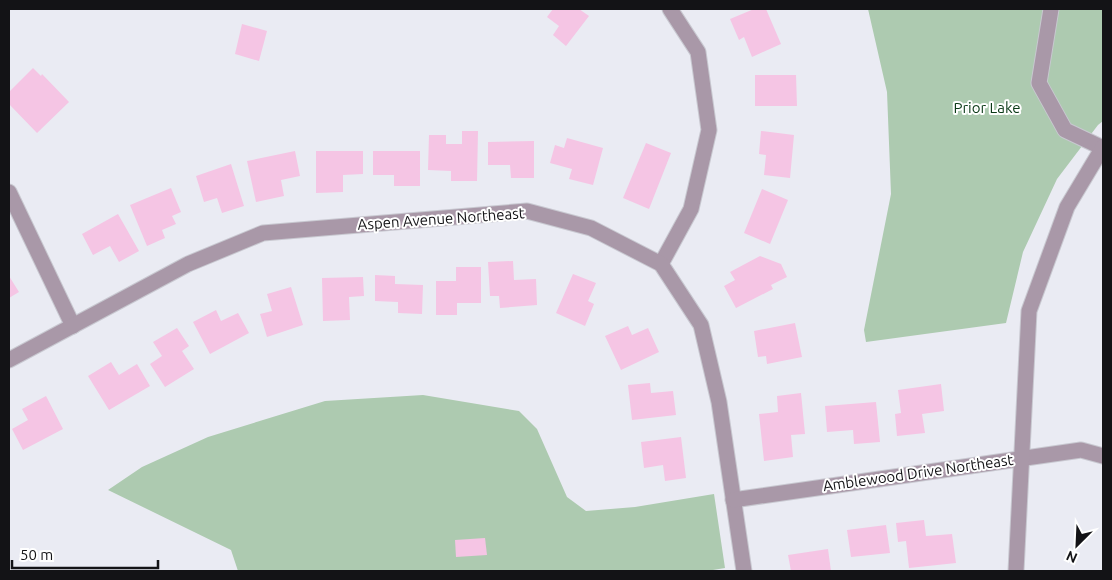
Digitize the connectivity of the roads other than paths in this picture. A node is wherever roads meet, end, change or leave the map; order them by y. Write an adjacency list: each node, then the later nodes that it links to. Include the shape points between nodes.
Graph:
1 (670, 9): 5 (street, via 698,52 709,130 691,209)
2 (1051, 9): 3 (street, via 1039,83 1065,130)
3 (1103, 148): 9 (street, via 1067,207 1030,311)
4 (9, 192): 6 (street)
5 (660, 264): 6 (street, Aspen Avenue Northeast, via 591,228 527,211 263,233 188,264); 10 (street, Aspen Avenue Northeast, via 701,325 719,402)
6 (73, 326): 7 (street, Aspen Avenue Northeast)
7 (9, 360)
8 (1103, 456): 9 (street, Amblewood Drive Northeast, via 1081,450)
9 (1022, 458): 10 (street, Amblewood Drive Northeast); 12 (street)
10 (733, 500): 11 (street, Aspen Avenue Northeast)
11 (744, 571)
12 (1016, 571)

